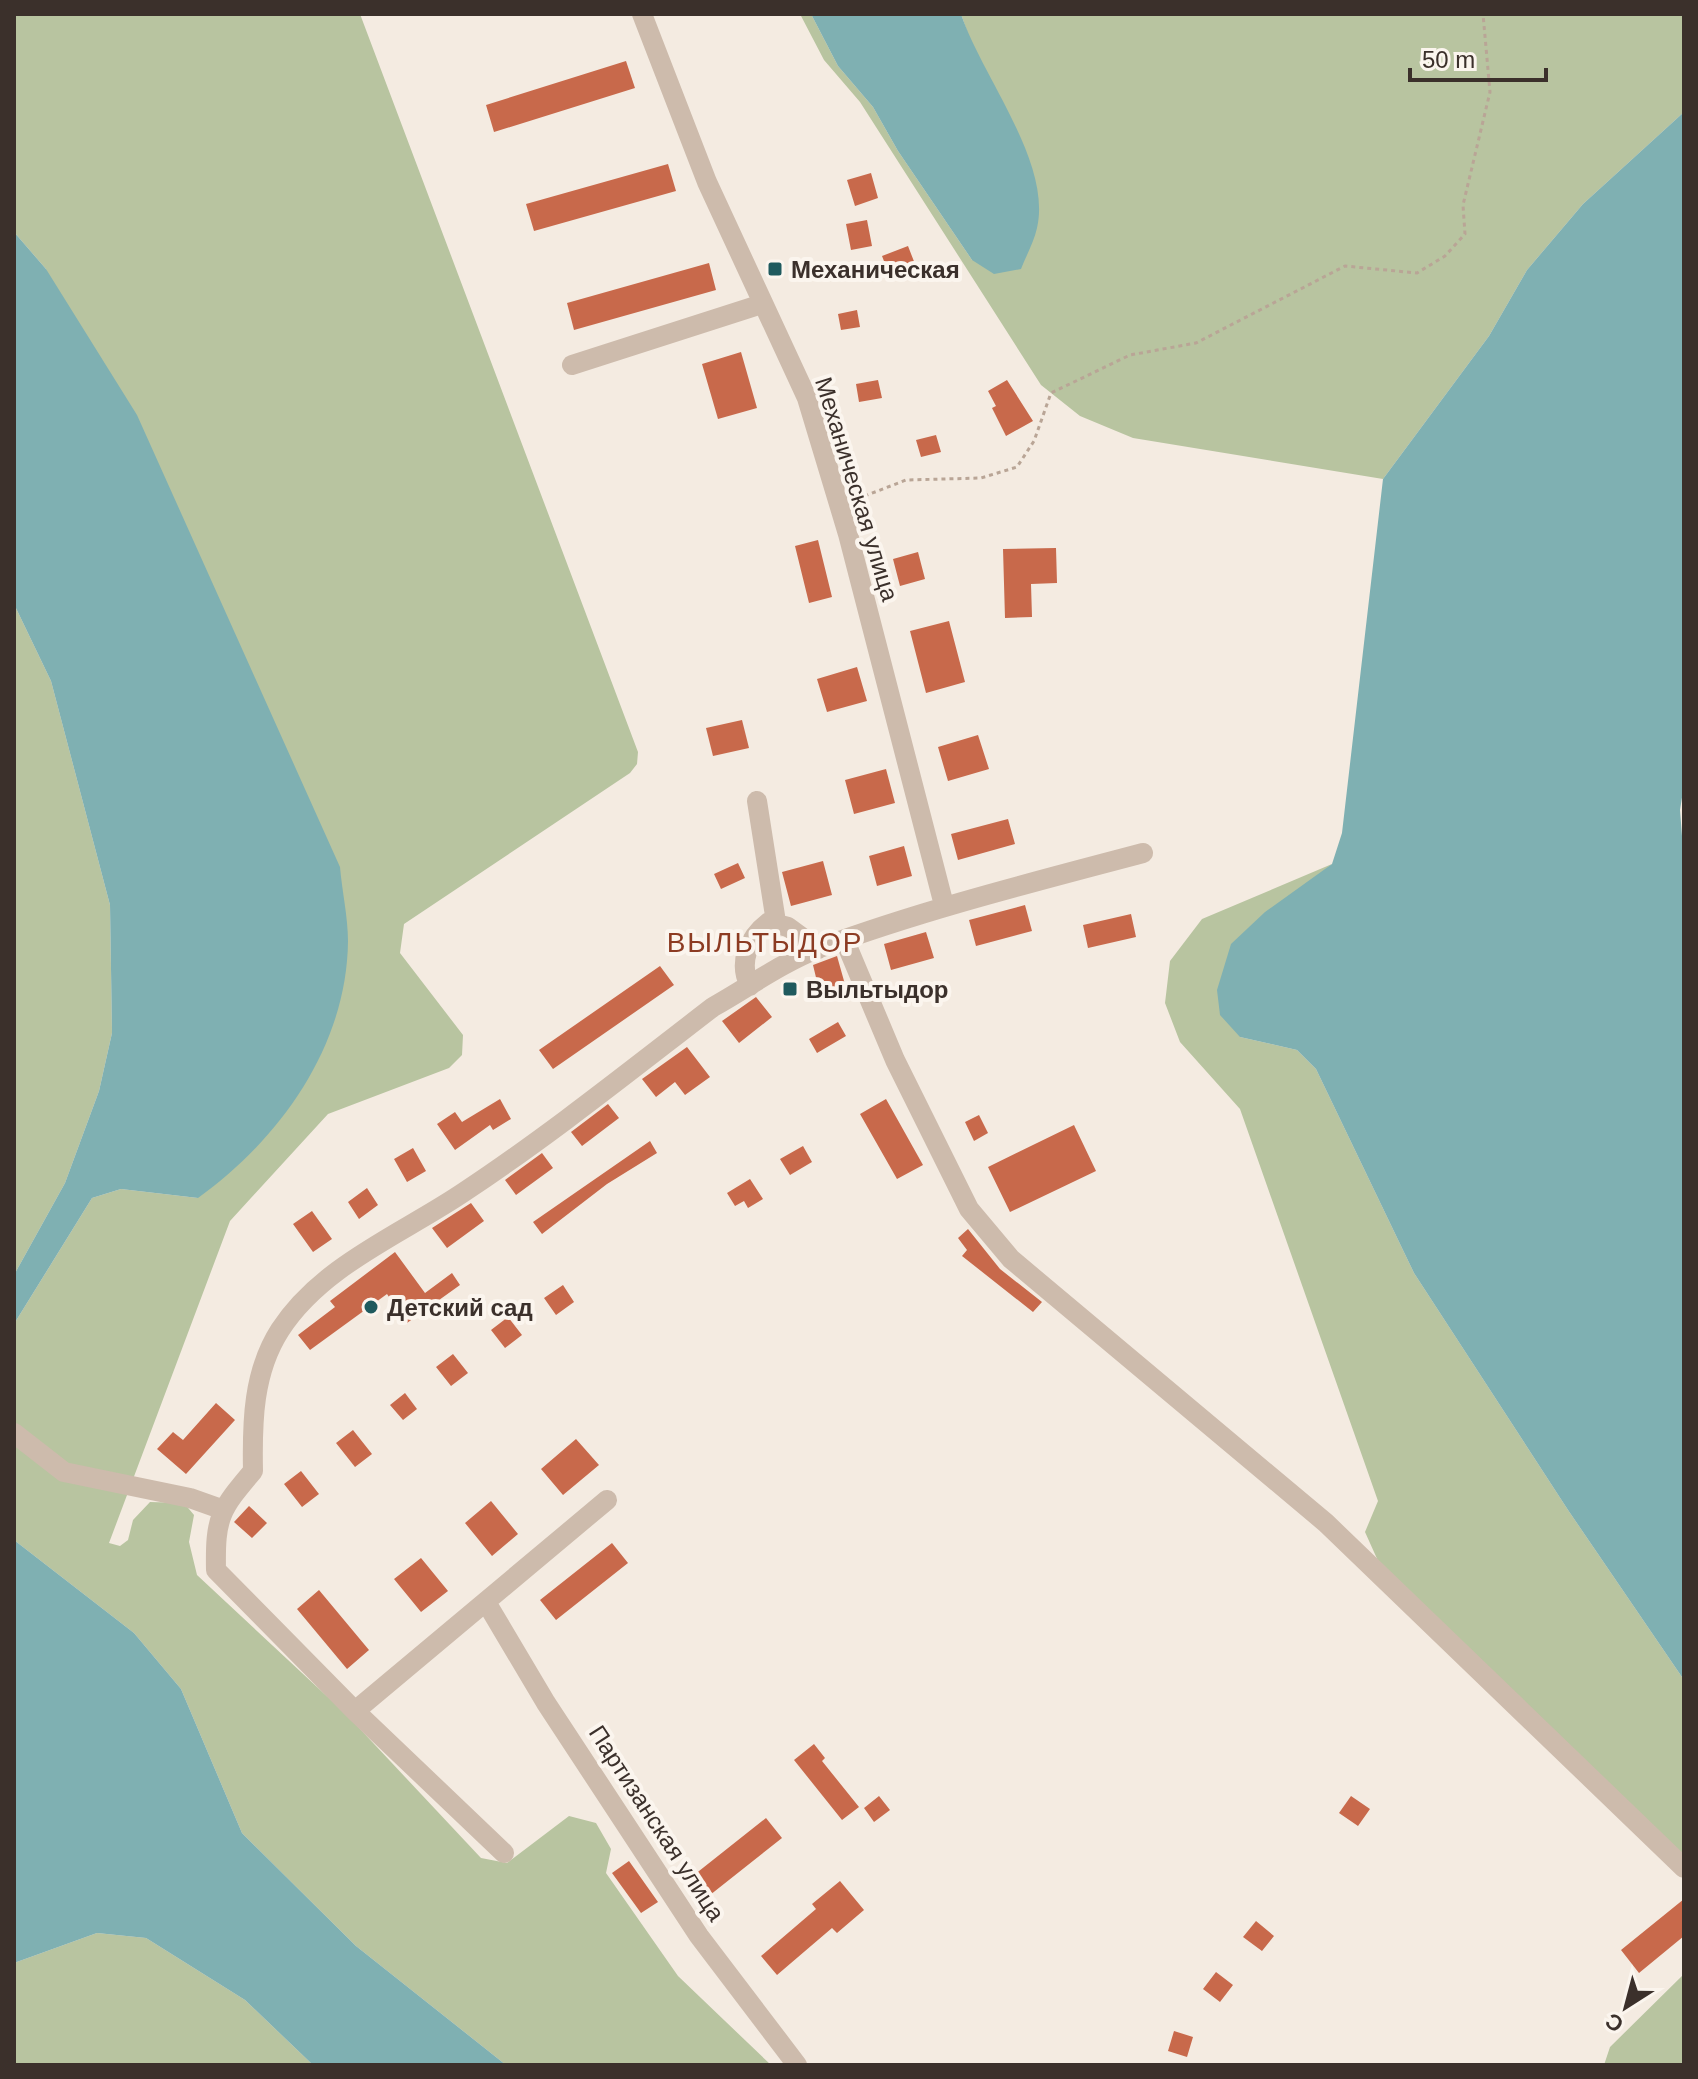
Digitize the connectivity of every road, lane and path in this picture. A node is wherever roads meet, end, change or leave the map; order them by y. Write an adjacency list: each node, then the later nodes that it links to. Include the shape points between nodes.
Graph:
1 (642, 14): 3 (street, Механическая улица, via 707,182)
2 (1483, 14): 5 (path, via 1490,92 1463,205 1465,234 1445,256 1417,273 1345,266 1196,343 1130,355 1051,393 1034,441 1017,467 981,478 906,480)
3 (762, 304): 4 (street); 8 (street, Механическая улица, via 807,398 848,534)
4 (572, 365)
5 (855, 500)
6 (757, 801): 9 (street)
7 (1143, 853): 8 (street)
8 (944, 905): 10 (street)
9 (776, 922): 11 (street); 12 (street, via 769,922 751,941 743,973)
10 (845, 941): 11 (street); 19 (street, via 895,1060 969,1209 1011,1259 1326,1523)
11 (818, 949): 12 (street)
12 (750, 986): 15 (street, via 713,1007 463,1193 328,1278 281,1328 260,1369 253,1471)
13 (14, 1433): 15 (street, via 64,1472)
14 (607, 1500): 16 (street)
15 (221, 1509): 17 (street, via 216,1570)
16 (486, 1602): 17 (street); 20 (street, Партизанская улица, via 699,1936)
17 (355, 1711): 18 (street)
18 (504, 1853)
19 (1684, 1868)
20 (797, 2065)

